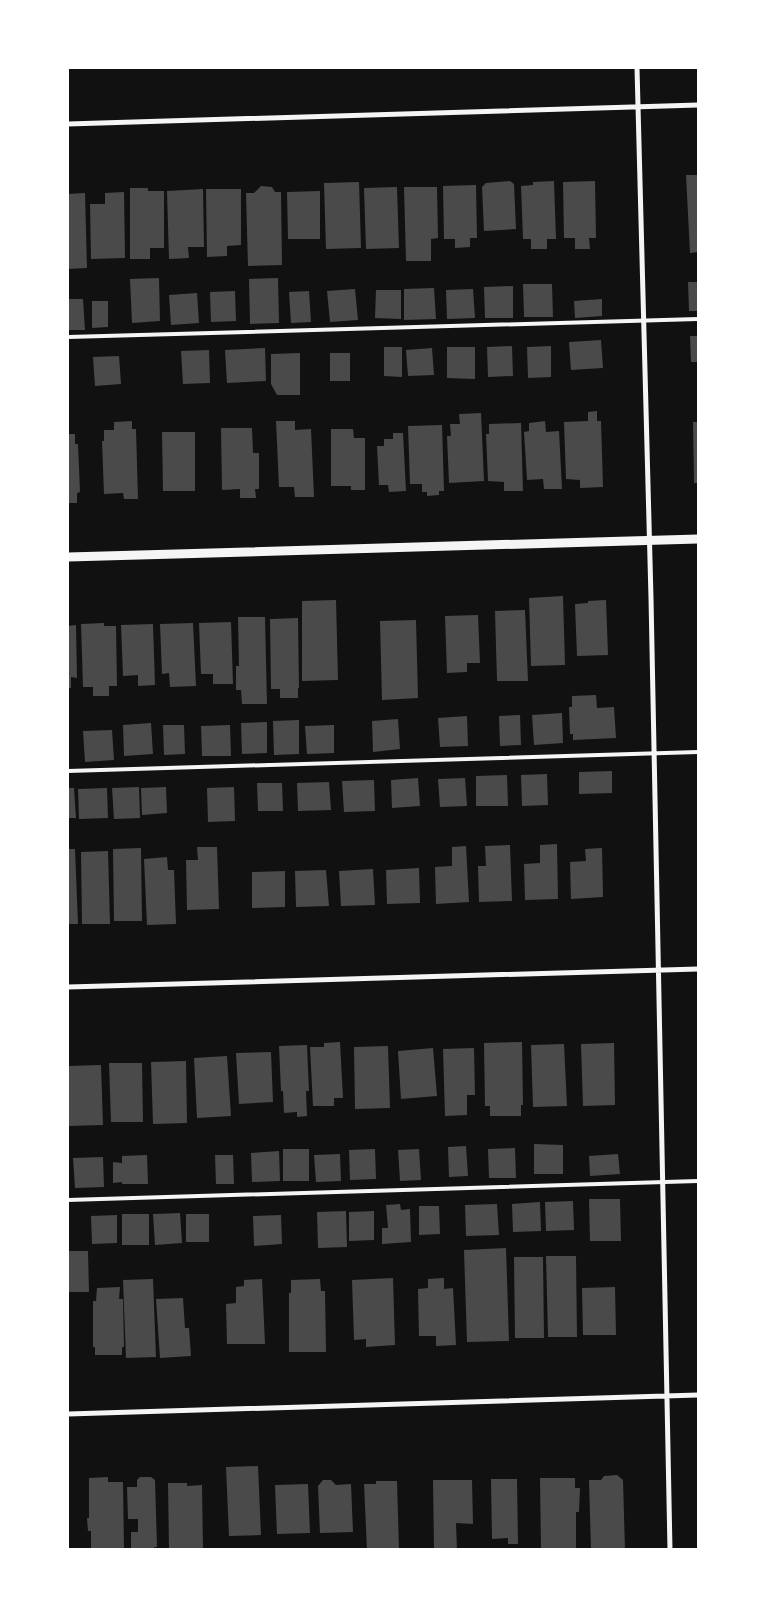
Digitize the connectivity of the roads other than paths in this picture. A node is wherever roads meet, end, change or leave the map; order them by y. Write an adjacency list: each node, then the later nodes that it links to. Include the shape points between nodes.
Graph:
1 (637, 68): 3 (street)
2 (698, 105): 3 (street)
3 (638, 107): 4 (street); 6 (street)
4 (68, 124)
5 (698, 319): 6 (lane)
6 (643, 320): 7 (lane); 9 (street)
7 (68, 337)
8 (698, 539): 9 (street)
9 (650, 540): 10 (street); 12 (street)
10 (68, 557)
11 (698, 752): 12 (lane)
12 (654, 754): 13 (lane); 15 (street)
13 (68, 770)
14 (698, 969): 15 (street)
15 (658, 970): 16 (street); 18 (street)
16 (68, 987)
17 (698, 1181): 18 (lane)
18 (662, 1182): 19 (lane); 21 (street)
19 (68, 1200)
20 (698, 1395): 21 (street)
21 (667, 1396): 22 (street); 23 (street)
22 (68, 1414)
23 (670, 1550)

